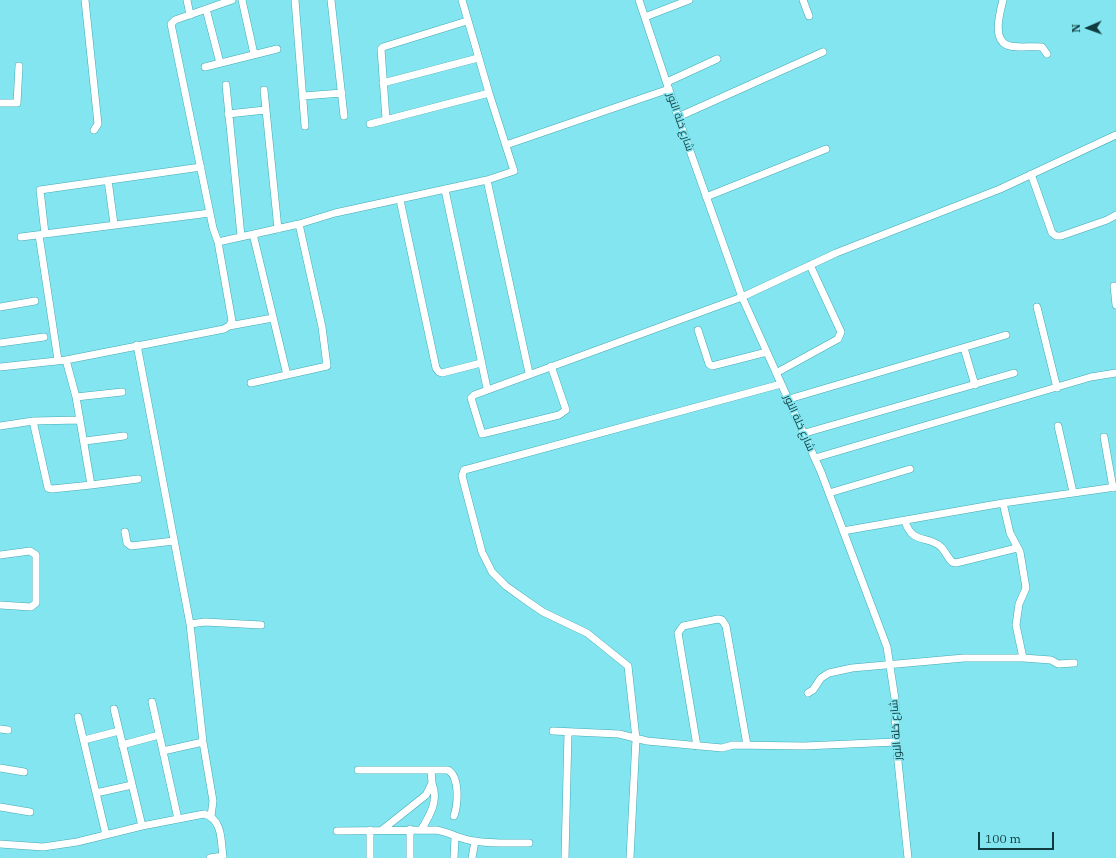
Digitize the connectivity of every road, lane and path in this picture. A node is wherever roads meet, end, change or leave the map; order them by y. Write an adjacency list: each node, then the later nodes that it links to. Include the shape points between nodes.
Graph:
1 (85, 0): 41 (street, via 98,124)
2 (187, 0): 13 (street)
3 (232, 0): 12 (street)
4 (242, 0): 19 (street)
5 (295, 0): 32 (street)
6 (331, 0): 30 (street)
7 (462, 0): 16 (street)
8 (640, 0): 15 (street, شارع خلة النور)
9 (689, 0): 15 (street)
10 (803, 0): 14 (street)
11 (1003, 0): 20 (street, via 998,25 1002,42 1008,46 1042,47)
12 (206, 9): 13 (street); 23 (street)
13 (190, 15): 45 (street, via 171,24)
14 (809, 16)
15 (645, 17): 28 (street, شارع خلة النور)
16 (467, 21): 21 (street); 26 (street, via 383,47)
17 (277, 49): 19 (street)
18 (823, 52): 37 (street)
19 (254, 54): 23 (street)
20 (1046, 54)
21 (478, 58): 26 (street); 31 (street)
22 (717, 59): 28 (street)
23 (220, 63): 25 (street)
24 (19, 66): 33 (street, via 17,103)
25 (205, 67)
26 (382, 83): 38 (street)
27 (226, 85): 35 (street)
28 (668, 85): 37 (street, شارع خلة النور); 43 (street)
29 (264, 90): 34 (street)
30 (342, 93): 32 (street); 36 (street)
31 (489, 93): 38 (street); 43 (street)
32 (303, 96): 40 (street)
33 (0, 103)
34 (265, 110): 35 (street); 56 (street)
35 (228, 114): 59 (street)
36 (344, 116)
37 (678, 117): 50 (street, شارع خلة النور)
38 (386, 120): 39 (street)
39 (370, 124)
40 (305, 126)
41 (94, 130)
42 (1116, 135): 46 (street)
43 (506, 145): 48 (street, via 514,171)
44 (826, 149): 50 (street)
45 (201, 167): 47 (street); 52 (street)
46 (1031, 174): 53 (street, via 1052,233 1056,236); 62 (street, via 971,201 836,252)
47 (108, 180): 54 (street); 57 (street, via 40,190)
48 (487, 180): 49 (street); 82 (street)
49 (445, 190): 51 (street); 79 (street)
50 (706, 197): 64 (street, شارع خلة النور)
51 (400, 200): 55 (street); 79 (street, via 436,368 442,373)
52 (210, 213): 54 (street); 61 (street)
53 (1116, 215)
54 (114, 224): 57 (street)
55 (299, 224): 56 (street); 86 (street, via 322,327 327,366)
56 (278, 229): 58 (street)
57 (42, 234): 60 (street); 78 (street)
58 (253, 234): 59 (street); 69 (street)
59 (242, 236): 61 (street)
60 (21, 237)
61 (218, 242): 70 (street, via 232,321)
62 (810, 265): 64 (street); 83 (street, via 841,332 840,336)
63 (1114, 286): 66 (street)
64 (742, 297): 77 (street, شارع خلة النور); 80 (street)
65 (35, 301): 67 (street)
66 (1116, 304)
67 (0, 307)
68 (1037, 307): 91 (street)
69 (273, 318): 70 (street); 86 (street)
70 (229, 326): 75 (street, via 217,331)
71 (698, 330): 77 (street, via 709,364 712,366)
72 (1006, 335): 76 (street)
73 (44, 336): 74 (street)
74 (0, 343)
75 (137, 346): 78 (street); 114 (street)
76 (964, 348): 89 (street); 94 (street)
77 (767, 352): 83 (street, شارع خلة النور)
78 (62, 360): 81 (street); 93 (street)
79 (481, 362): 90 (street)
80 (551, 366): 82 (street); 90 (street, via 566,410 559,415 482,434 471,398)
81 (0, 367)
82 (529, 373): 90 (street)
83 (776, 373): 88 (street, شارع خلة النور)
84 (1014, 373): 89 (street)
85 (1116, 373): 91 (street, via 1091,377)
86 (287, 375): 87 (street)
87 (251, 383)
88 (781, 384): 94 (street, شارع خلة النور); 133 (street, via 464,470 462,476 482,552 492,572 527,601 543,612 587,633 628,666)
89 (975, 385): 99 (street)
90 (487, 388)
91 (1057, 388): 103 (street)
92 (122, 392): 93 (street)
93 (76, 397): 95 (street)
94 (789, 399): 99 (street, شارع خلة النور)
95 (80, 420): 96 (street); 102 (street)
96 (33, 421): 97 (street); 106 (street, via 48,488)
97 (0, 426)
98 (1058, 426): 108 (street)
99 (805, 433): 103 (street, شارع خلة النور)
100 (124, 436): 102 (street)
101 (1104, 437): 107 (street)
102 (84, 441): 106 (street)
103 (815, 458): 109 (street, شارع خلة النور)
104 (910, 469): 109 (street)
105 (138, 479): 106 (street)
106 (91, 485)
107 (1115, 487): 108 (street)
108 (1073, 492): 110 (street)
109 (829, 493): 112 (street, شارع خلة النور)
110 (1003, 503): 111 (street); 115 (street)
111 (905, 521): 112 (street); 115 (street, via 912,534 941,546 952,562 956,563)
112 (843, 531): 122 (street, شارع خلة النور, via 887,647)
113 (125, 532): 114 (street, via 127,543 131,546)
114 (174, 541): 118 (street)
115 (1017, 548): 120 (street, via 1020,552 1026,588 1017,612 1016,625)
116 (0, 555): 117 (street, via 30,551 36,555 36,603 31,606)
117 (0, 605)
118 (190, 624): 119 (street, via 205,622); 135 (street)
119 (261, 625)
120 (1023, 658): 121 (street, via 1051,660 1062,664); 122 (street, via 964,658)
121 (1074, 663)
122 (890, 665): 123 (street, via 829,673); 136 (street, شارع خلة النور, via 895,699)
123 (808, 693)
124 (152, 702): 132 (street)
125 (114, 709): 129 (street)
126 (78, 717): 134 (street)
127 (0, 729): 128 (street)
128 (8, 730)
129 (119, 731): 134 (street); 137 (street)
130 (553, 731): 131 (street)
131 (568, 732): 133 (street, via 619,734); 170 (street)
132 (160, 736): 137 (street); 140 (street)
133 (636, 739): 139 (street); 171 (street)
134 (84, 740): 147 (street)
135 (203, 742): 140 (street); 150 (street, via 212,801)
136 (896, 742): 138 (street, via 804,746); 172 (street, شارع خلة النور)
137 (122, 745): 146 (street)
138 (747, 745): 139 (street, via 722,748); 139 (street, via 726,626 718,619 683,626 678,632)
139 (697, 746)
140 (163, 751): 152 (street)
141 (0, 768): 144 (street)
142 (358, 770): 143 (street)
143 (431, 770): 145 (street); 151 (street, via 453,772 456,786)
144 (24, 772)
145 (432, 783): 155 (street, via 426,795); 157 (street, via 435,802)
146 (132, 785): 147 (street); 153 (street)
147 (96, 793): 159 (street)
148 (0, 807): 149 (street)
149 (30, 812)
150 (211, 816): 152 (street, via 204,814); 164 (street, via 219,827)
151 (454, 816)
152 (178, 818): 153 (street)
153 (142, 826): 159 (street)
154 (370, 830): 155 (street); 158 (street); 166 (street)
155 (382, 830): 156 (street)
156 (410, 830): 157 (street); 167 (street)
157 (421, 830): 160 (street, via 447,832)
158 (337, 831)
159 (106, 835): 163 (street, via 43,847)
160 (455, 837): 161 (street); 168 (street)
161 (475, 841): 162 (street); 169 (street)
162 (529, 843)
163 (0, 844)
164 (223, 857): 165 (street)
165 (210, 858)
166 (370, 858)
167 (410, 858)
168 (454, 858)
169 (472, 858)
170 (565, 858)
171 (630, 858)
172 (908, 858)

